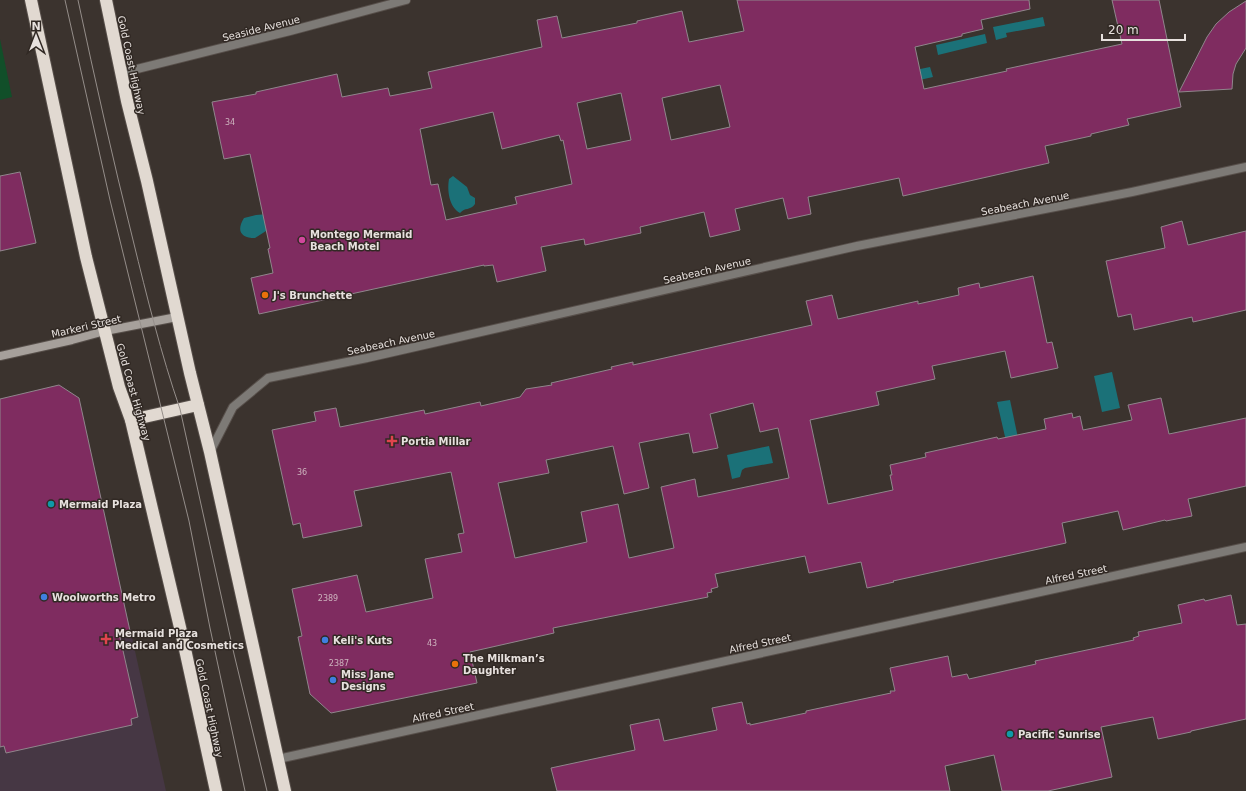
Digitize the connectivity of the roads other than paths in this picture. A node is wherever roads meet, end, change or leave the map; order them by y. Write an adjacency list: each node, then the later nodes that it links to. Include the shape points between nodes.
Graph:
1 (31, 0): 7 (highway, Gold Coast Highway)
2 (106, 0): 4 (highway, Gold Coast Highway)
3 (406, 0): 4 (street, Seaside Avenue)
4 (121, 73): 6 (highway, Gold Coast Highway)
5 (1246, 167): 11 (street, Seabeach Avenue, via 857,246 367,358 268,378 233,407)
6 (177, 317): 7 (main road, Markeri Street); 9 (highway, Gold Coast Highway)
7 (104, 331): 8 (main road, Markeri Street); 10 (highway, Gold Coast Highway, via 123,401)
8 (0, 356)
9 (198, 405): 10 (highway); 11 (highway, Gold Coast Highway)
10 (131, 420): 14 (highway, Gold Coast Highway)
11 (210, 452): 13 (highway, Gold Coast Highway)
12 (1246, 546): 13 (street, Alfred Street)
13 (278, 758): 15 (highway, Gold Coast Highway)
14 (216, 791)
15 (285, 791)

